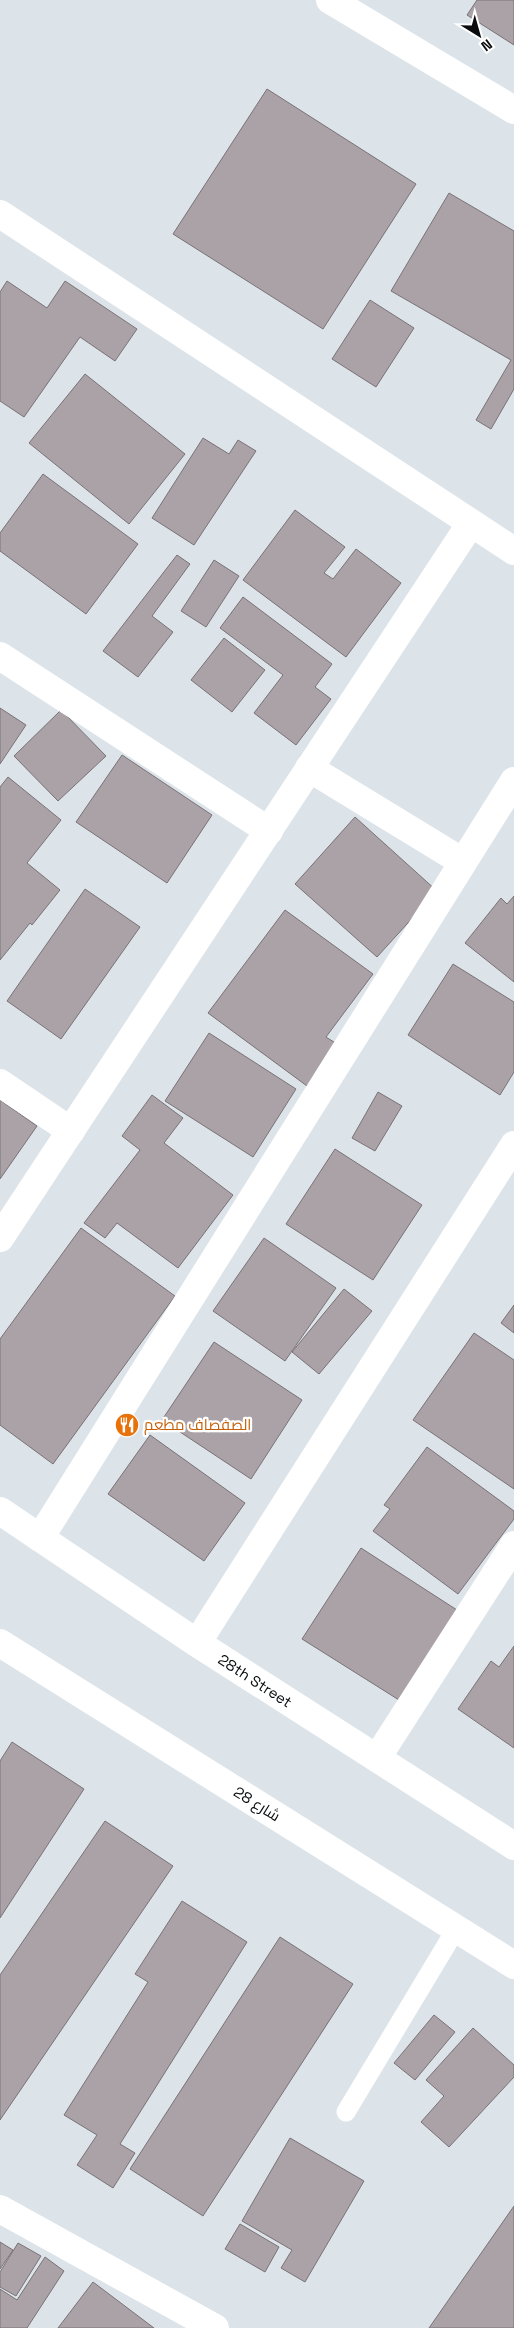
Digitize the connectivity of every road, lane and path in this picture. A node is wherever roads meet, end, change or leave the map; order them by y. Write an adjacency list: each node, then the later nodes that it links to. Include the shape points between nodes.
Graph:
1 (330, 0): 2 (street)
2 (514, 110)
3 (0, 214): 4 (street)
4 (471, 523): 5 (street); 7 (street)
5 (514, 551)
6 (0, 656): 9 (street)
7 (309, 768): 9 (street); 10 (street)
8 (514, 781): 10 (street)
9 (269, 830): 12 (street)
10 (464, 862): 16 (street)
11 (0, 1084): 12 (street)
12 (71, 1131): 14 (street)
13 (514, 1145): 19 (street)
14 (0, 1238)
15 (0, 1511): 16 (street, 28th Street)
16 (40, 1538): 19 (street, 28th Street)
17 (514, 1545): 20 (street)
18 (0, 1643): 22 (street, شارع 28)
19 (197, 1643): 20 (street, 28th Street)
20 (377, 1758): 21 (street, 28th Street)
21 (514, 1846)
22 (456, 1929): 23 (street, شارع 28); 24 (lane)
23 (514, 1965)
24 (346, 2112)
25 (0, 2209): 26 (street)
26 (215, 2328)

